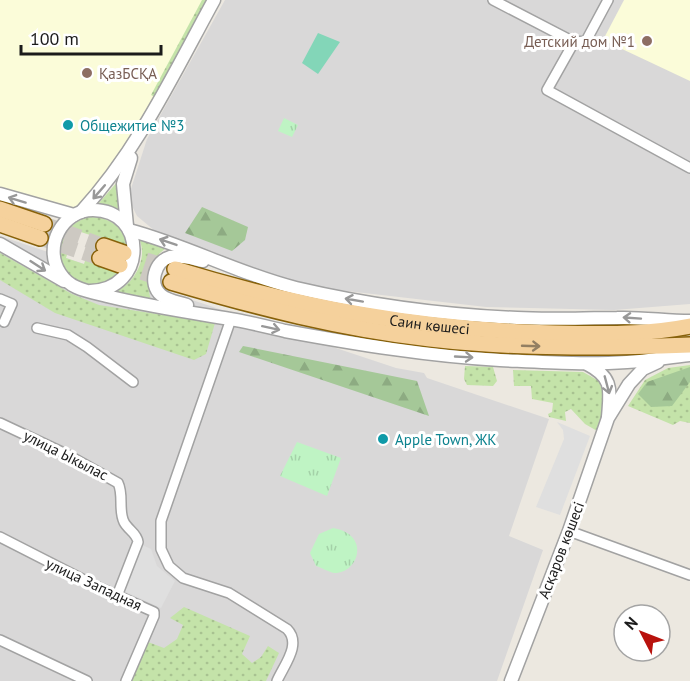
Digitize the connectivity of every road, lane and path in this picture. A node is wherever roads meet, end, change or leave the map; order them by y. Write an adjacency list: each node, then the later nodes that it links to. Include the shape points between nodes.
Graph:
1 (214, 0): 5 (street)
2 (493, 0): 4 (street)
3 (608, 0): 4 (street, via 586,41)
4 (574, 42): 6 (street, via 547,90)
5 (140, 135): 9 (street, one-way to 9, via 111,178); 11 (street, via 123,184)
6 (690, 168)
7 (0, 194): 9 (street, one-way to 7)
8 (0, 209): 10 (main road, via 42,231)
9 (77, 214): 11 (street, via 108,212); 16 (street, via 66,220 56,236 53,254 60,274)
10 (0, 224)
11 (128, 228): 15 (street, one-way to 11); 17 (street, via 134,249 130,269 112,286)
12 (0, 244): 16 (street, one-way to 16)
13 (102, 252): 14 (main road)
14 (122, 259)
15 (233, 267): 19 (street, via 176,257 161,262 154,274 162,296); 21 (street, one-way to 15, via 619,317 519,318 414,310 340,298)
16 (77, 288): 17 (street)
17 (90, 291): 19 (street, via 135,303)
18 (0, 299): 20 (street, via 12,304)
19 (231, 319): 26 (street, one-way to 26, via 358,344 451,357); 37 (street, via 161,521 161,549 169,566 183,578 229,593 292,634 294,643)
20 (4, 322)
21 (690, 324): 23 (main road, Саин көшесі, one-way to 23, via 631,332 569,333 437,326 340,312 173,276 263,309 368,331 509,345)
22 (37, 328): 27 (street, via 68,335)
23 (690, 345)
24 (690, 355): 25 (street)
25 (667, 357): 26 (street); 28 (street, via 643,369)
26 (584, 363): 28 (street, one-way to 28, via 605,375 610,390)
27 (133, 382)
28 (608, 418): 30 (street, Асқаров көшесі)
29 (0, 423): 33 (street, улица Ыкылас, via 118,483 124,522 138,542)
30 (569, 531): 32 (street); 38 (street, Асқаров көшесі)
31 (0, 537): 33 (street, улица Западная)
32 (690, 575)
33 (117, 596): 36 (street, улица Западная, via 154,612)
34 (0, 640): 35 (street)
35 (87, 681)
36 (126, 681)
37 (277, 681)
38 (511, 681)

